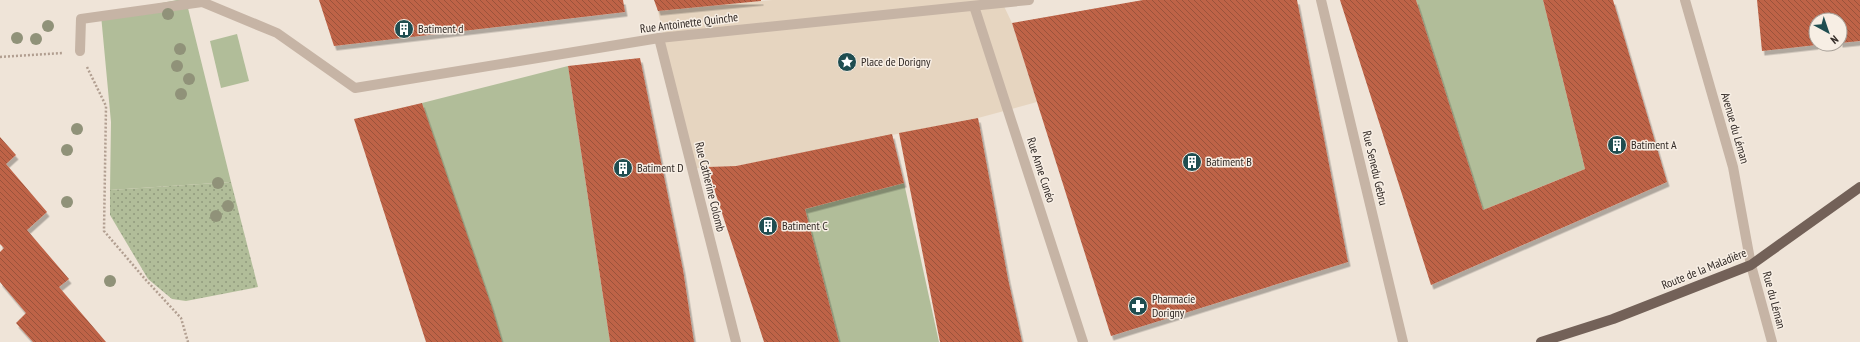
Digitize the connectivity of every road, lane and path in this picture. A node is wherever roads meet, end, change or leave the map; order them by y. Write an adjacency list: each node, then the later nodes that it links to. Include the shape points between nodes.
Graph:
1 (1029, 0): 4 (street, Rue Antoinette Quinche)
2 (1321, 0): 13 (street, Rue Senedu Gebru)
3 (1685, 0): 9 (street, Avenue du Léman, via 1733,167)
4 (974, 6): 5 (street, Rue Antoinette Quinche); 12 (street, Rue Anne Cunéo)
5 (659, 38): 6 (street, Rue Antoinette Quinche, via 356,88 277,33 202,2 81,19); 11 (street, Rue Catherine Colomb)
6 (80, 51): 7 (path); 10 (path, via 106,106 104,231 181,318)
7 (0, 57)
8 (1860, 187): 9 (main road, Route de la Maladière)
9 (1751, 265): 14 (main road, Route de la Maladière, via 1613,319); 15 (street, Rue du Léman)
10 (188, 342)
11 (736, 342)
12 (1083, 342)
13 (1403, 342)
14 (1541, 342)
15 (1772, 342)

